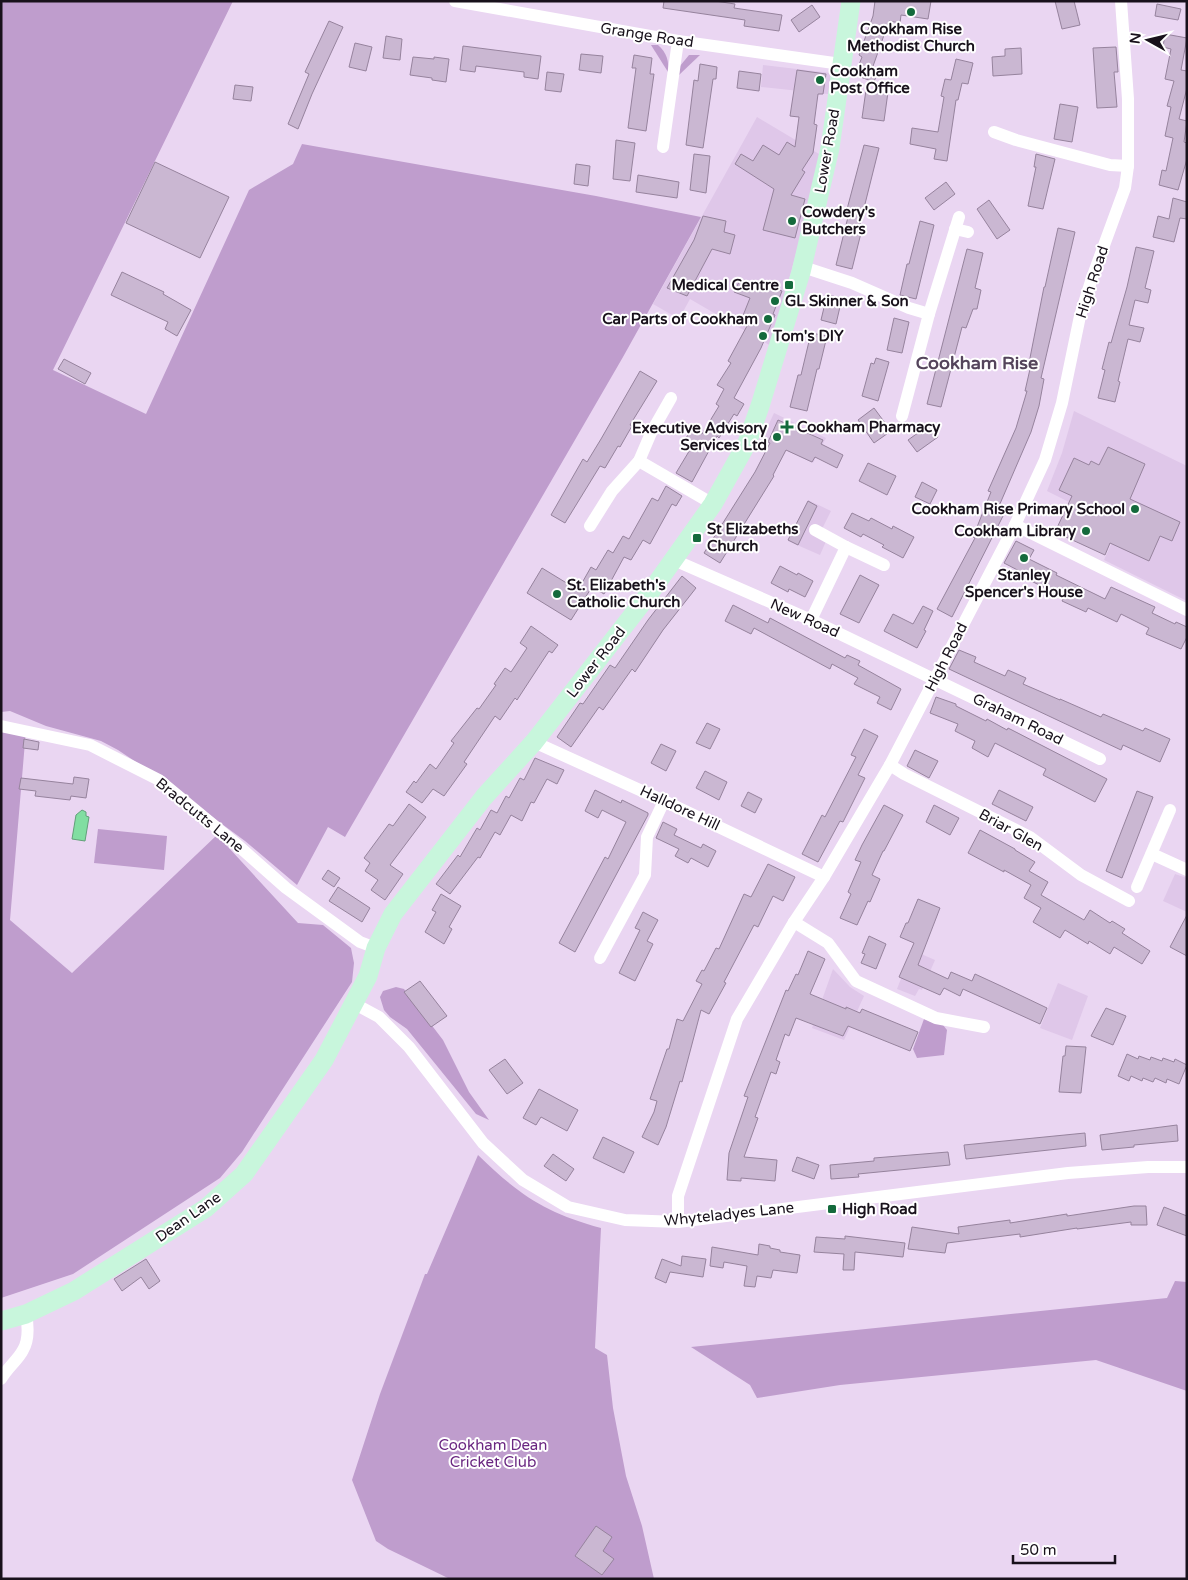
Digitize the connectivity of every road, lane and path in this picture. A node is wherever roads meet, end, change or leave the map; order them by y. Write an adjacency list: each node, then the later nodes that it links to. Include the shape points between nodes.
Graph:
1 (455, 1): 4 (street, Grange Road)
2 (851, 1): 6 (street, Lower Road)
3 (1121, 1): 9 (street, High Road, via 1128,99)
4 (489, 5): 5 (street, Grange Road)
5 (678, 41): 6 (street, Grange Road); 8 (street)
6 (841, 64): 11 (street, Lower Road, via 830,148)
7 (994, 132): 9 (street, via 1091,160)
8 (663, 147)
9 (1128, 166): 17 (street, High Road, via 1125,188 1080,316 1062,403 1045,460)
10 (968, 232): 12 (street, via 957,223)
11 (803, 266): 12 (street); 16 (street, Lower Road, via 747,443)
12 (929, 314): 14 (street)
13 (671, 398): 15 (street)
14 (900, 408)
15 (639, 461): 16 (street); 18 (street, via 612,491)
16 (712, 504): 21 (street, Lower Road)
17 (1015, 525): 23 (street); 25 (street, High Road)
18 (590, 526)
19 (815, 530): 20 (street)
20 (846, 547): 22 (street); 24 (street)
21 (674, 560): 24 (street, New Road); 27 (street, Lower Road)
22 (884, 565)
23 (1187, 610)
24 (812, 620): 25 (street, New Road)
25 (935, 679): 28 (street, Graham Road); 29 (street, High Road)
26 (1, 726): 38 (street, Bradcutts Lane, via 90,745 158,780 286,888 360,942)
27 (534, 742): 30 (street, Halldore Hill); 38 (street, Lower Road, via 484,797 393,914)
28 (1100, 759)
29 (890, 764): 34 (street, High Road); 36 (street, Briar Glen, via 1030,837 1082,875)
30 (664, 801): 34 (street, Halldore Hill); 39 (street, via 647,837 645,875)
31 (1170, 810): 32 (street)
32 (1152, 854): 33 (street); 35 (street)
33 (1187, 870)
34 (824, 877): 37 (street, High Road)
35 (1138, 886)
36 (1129, 901)
37 (794, 922): 41 (street, via 828,943 856,981 936,1018); 43 (street, High Road, via 737,1019 678,1196)
38 (376, 948): 40 (street, Lower Road)
39 (600, 958)
40 (355, 1004): 43 (street, Whyteladyes Lane, via 379,1017 409,1047 482,1143 523,1180 568,1207 625,1220); 44 (street, Dean Lane, via 324,1060 244,1174 206,1208 74,1292)
41 (984, 1026)
42 (1187, 1167): 43 (street, Whyteladyes Lane, via 1068,1173)
43 (678, 1222)
44 (26, 1314): 45 (street, Dean Lane); 46 (street, via 28,1327 24,1349)
45 (1, 1321)
46 (1, 1379)

